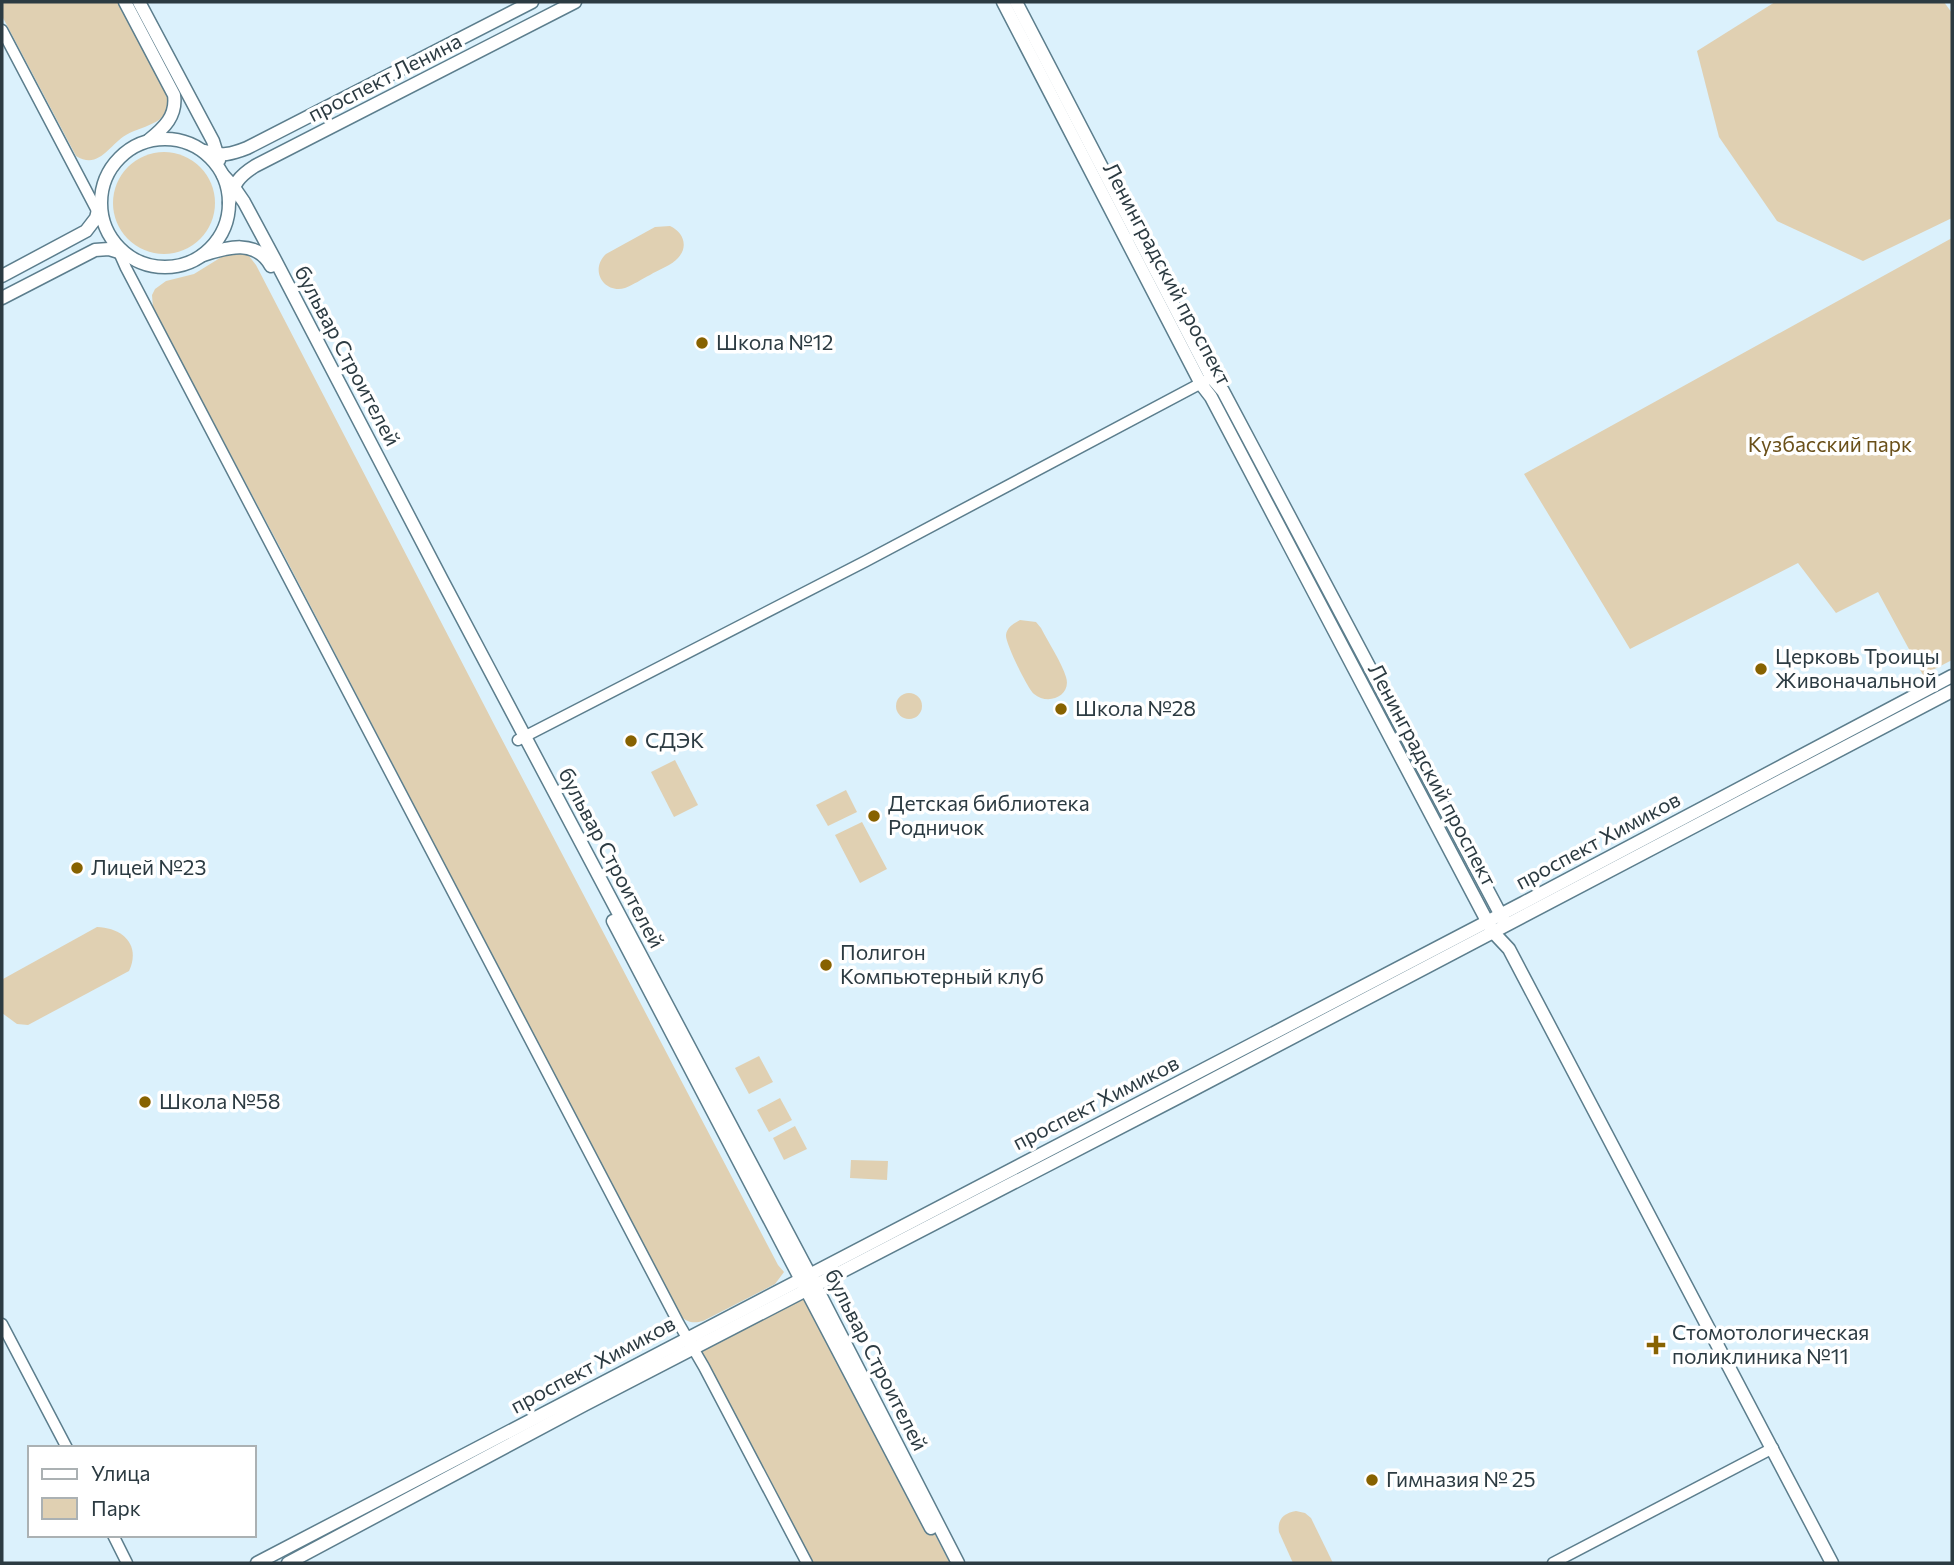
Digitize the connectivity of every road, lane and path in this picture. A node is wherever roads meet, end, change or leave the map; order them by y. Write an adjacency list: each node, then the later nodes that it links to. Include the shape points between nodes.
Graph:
1 (125, 2): 8 (main road, via 174,95 169,121)
2 (139, 2): 10 (main road)
3 (532, 2): 10 (main road, проспект Ленина, via 247,148)
4 (575, 2): 12 (main road, проспект Ленина, via 255,166)
5 (1003, 2): 19 (main road, Ленинградский проспект)
6 (1016, 2): 19 (main road, Ленинградский проспект)
7 (2, 30): 14 (street)
8 (149, 140): 9 (main road, via 171,139); 14 (main road, via 130,147 105,178)
9 (201, 149): 10 (main road); 11 (main road)
10 (218, 154): 11 (main road)
11 (222, 173): 12 (main road, бульвар Строителей); 13 (main road)
12 (233, 186): 13 (main road); 22 (main road, бульвар Строителей, via 304,314)
13 (229, 202): 16 (main road, via 223,229)
14 (101, 218): 15 (main road); 17 (main road, via 80,236)
15 (120, 249): 16 (main road, via 148,266 171,267); 18 (main road, via 89,252); 28 (street)
16 (203, 255): 22 (main road, бульвар Строителей, via 246,247 267,259)
17 (2, 276)
18 (2, 298)
19 (1206, 381): 22 (street); 23 (main road, Ленинградский проспект, via 1223,391); 24 (main road, Ленинградский проспект)
20 (1952, 676): 23 (main road, проспект Химиков)
21 (1952, 691): 23 (main road, проспект Химиков)
22 (522, 738): 26 (main road, бульвар Строителей)
23 (1503, 920): 24 (main road, проспект Химиков); 25 (main road)
24 (1490, 926): 25 (main road, Ленинградский проспект); 26 (main road, проспект Химиков)
25 (1509, 949): 30 (main road, Ленинградский проспект)
26 (808, 1282): 28 (main road, проспект Химиков); 36 (main road, бульвар Строителей); 37 (main road, бульвар Строителей)
27 (2, 1324): 29 (street)
28 (689, 1344): 33 (main road, проспект Химиков); 34 (main road, проспект Химиков); 35 (street)
29 (66, 1446)
30 (1773, 1448): 38 (street); 39 (main road, Ленинградский проспект)
31 (114, 1537): 32 (street)
32 (127, 1563)
33 (257, 1563)
34 (288, 1563)
35 (807, 1563)
36 (950, 1563)
37 (958, 1563)
38 (1553, 1563)
39 (1832, 1563)

